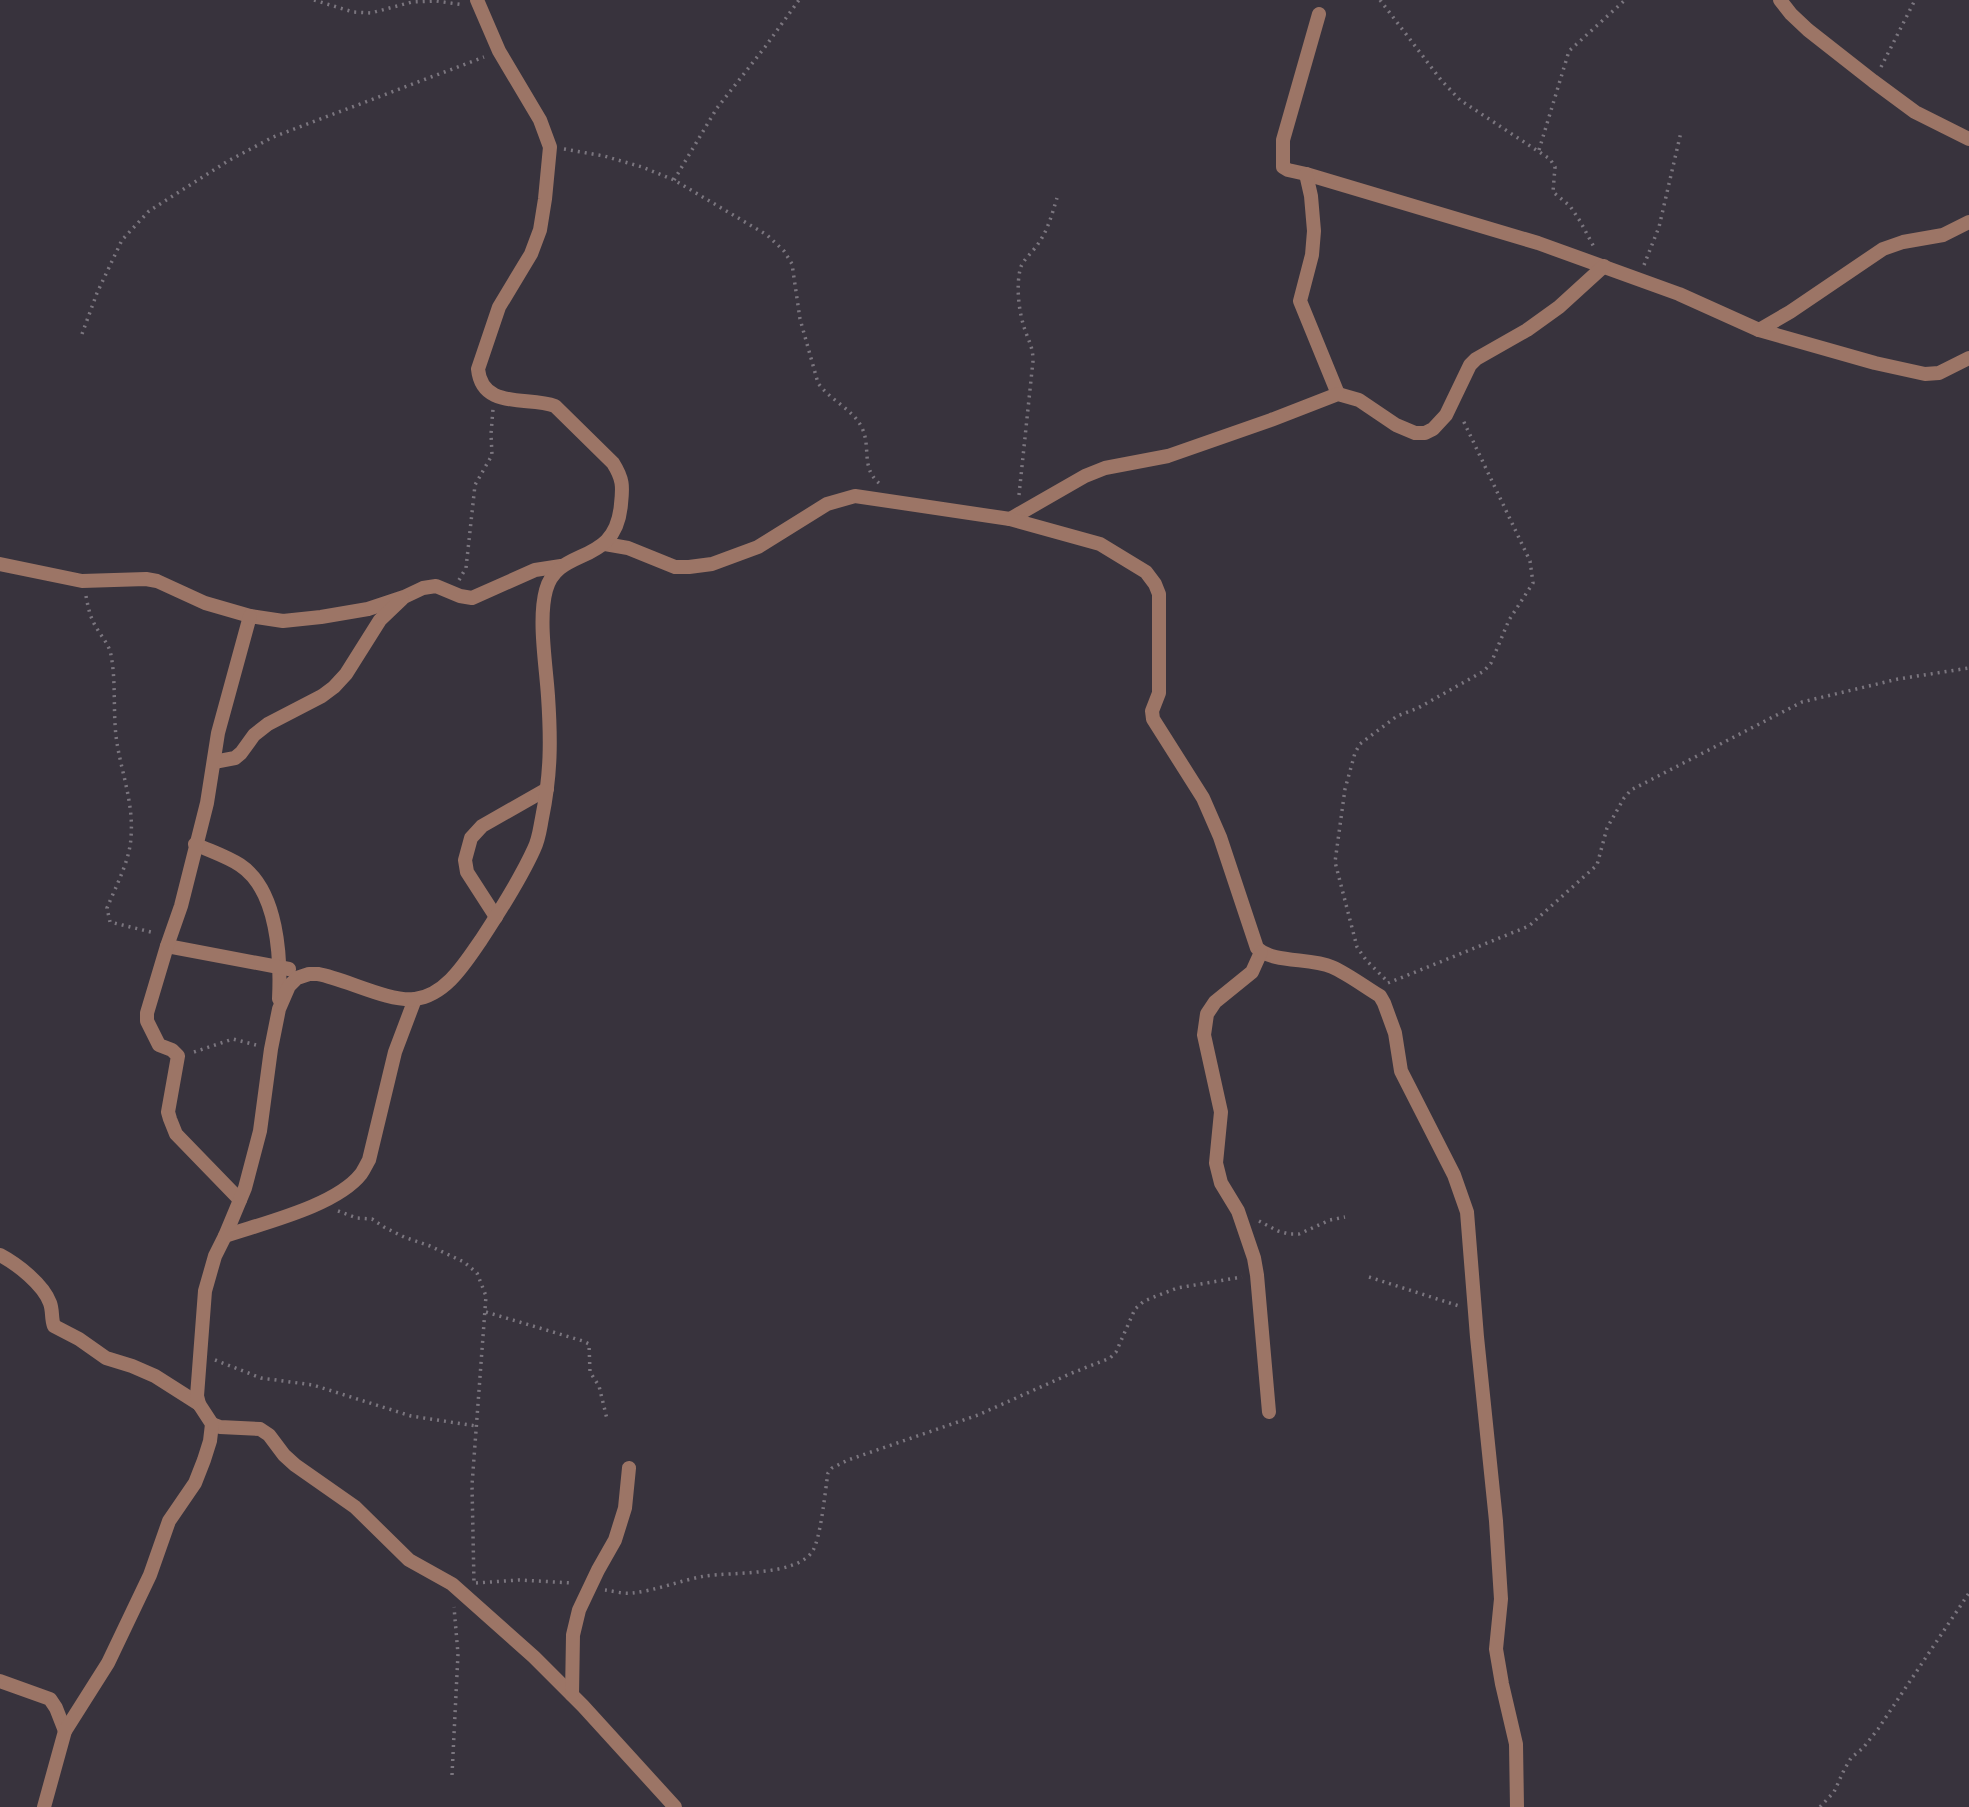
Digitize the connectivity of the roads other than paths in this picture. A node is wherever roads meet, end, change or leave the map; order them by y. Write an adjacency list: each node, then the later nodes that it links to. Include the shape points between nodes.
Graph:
1 (1780, 0): 4 (street, via 1808,30 1915,112)
2 (478, 3): 12 (street, via 550,147 540,230 499,307 478,369 482,383 494,394 509,401 555,406 613,463 623,483 621,508 615,531)
3 (1318, 14): 5 (street, via 1283,140 1283,167)
4 (1969, 139)
5 (1306, 174): 7 (street); 10 (street, via 1314,231 1300,301)
6 (1969, 222): 8 (street, via 1943,235 1882,249)
7 (1604, 266): 8 (street); 10 (street, via 1559,307 1476,359 1446,415 1425,433 1396,425 1359,400)
8 (1759, 330): 9 (street, via 1925,374 1939,373)
9 (1969, 358)
10 (1338, 394): 11 (street, via 1168,456 1105,468)
11 (1014, 517): 12 (street, via 855,496 827,505 758,547 712,564 675,567); 22 (street, via 1100,544 1146,572 1155,584 1159,594 1159,693 1153,719 1203,798)
12 (605, 544): 14 (street)
13 (0, 564): 16 (street, via 82,581 157,581 205,603)
14 (561, 566): 15 (street, via 535,570 472,597 436,586); 18 (street, via 547,588 543,614 551,739)
15 (404, 597): 16 (street, via 321,617 283,621); 17 (street, via 380,620 334,687 268,724 235,758)
16 (250, 616): 17 (street)
17 (214, 762): 19 (street)
18 (547, 789): 20 (street, via 536,846); 20 (street, via 482,826 471,838 467,872)
19 (195, 844): 21 (street); 23 (street, via 240,865 262,889)
20 (496, 917): 25 (street, via 463,967 437,991)
21 (168, 942): 23 (street); 27 (street, via 147,1021 159,1045 178,1056 170,1119 176,1134)
22 (1261, 952): 31 (street, via 1252,972 1215,1002 1204,1035 1221,1112 1216,1163 1221,1183 1238,1211 1257,1275); 39 (street, via 1332,967 1380,996 1395,1033 1401,1071 1454,1175 1467,1212 1496,1521 1501,1599 1496,1649 1517,1744)
23 (281, 967): 24 (street); 26 (street)
24 (309, 974): 25 (street); 26 (street, via 289,986)
25 (415, 999): 28 (street, via 395,1052 369,1160 360,1175 320,1204)
26 (279, 1009): 27 (street, via 260,1131)
27 (240, 1200): 28 (street)
28 (225, 1236): 30 (street, via 205,1291)
29 (0, 1255): 30 (street, via 17,1265 50,1300 54,1326 106,1358 156,1376)
30 (199, 1404): 32 (street)
31 (1269, 1412)
32 (212, 1424): 35 (street, via 260,1429 290,1461 355,1507 409,1560 452,1584); 36 (street, via 211,1441 195,1483 169,1521 150,1575 108,1663)
33 (629, 1468): 35 (street, via 625,1508 615,1540 579,1610 573,1635)
34 (0, 1681): 36 (street, via 50,1699)
35 (572, 1695): 38 (street)
36 (65, 1731): 37 (street)
37 (44, 1807)
38 (675, 1807)
39 (1517, 1807)

